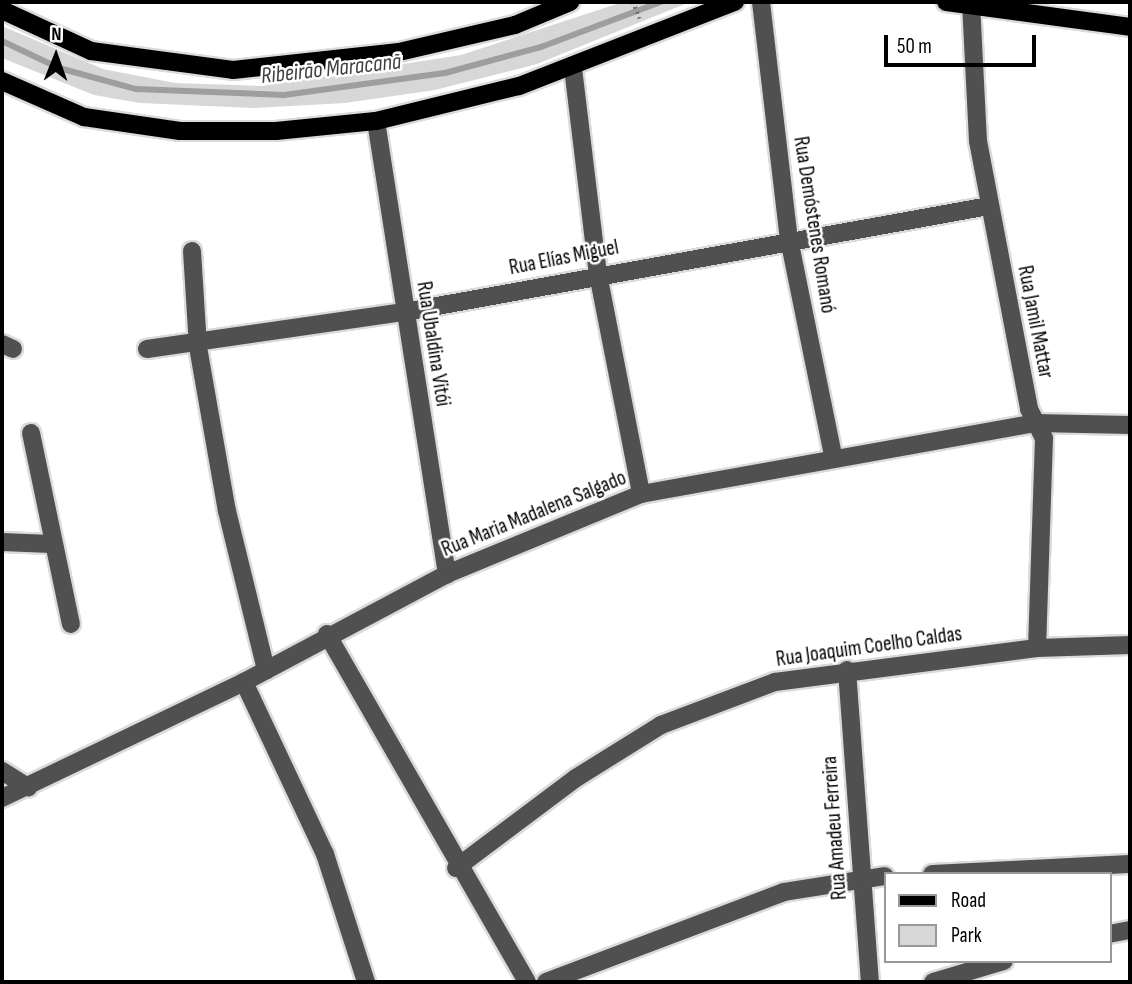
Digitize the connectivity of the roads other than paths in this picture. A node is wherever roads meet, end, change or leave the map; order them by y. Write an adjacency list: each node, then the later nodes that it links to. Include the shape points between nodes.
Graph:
1 (570, 2): 6 (main road, via 515,25 399,52 233,70 91,51)
2 (735, 2): 8 (main road)
3 (761, 2): 12 (street, Rua Demóstenes Romanó)
4 (946, 2): 5 (main road)
5 (971, 3): 7 (main road); 11 (street, Rua Jamil Mattar, via 978,141)
6 (2, 10)
7 (1130, 27)
8 (573, 68): 10 (main road); 14 (street)
9 (2, 81): 10 (main road, via 83,117 180,131 276,131)
10 (376, 121): 15 (street, Rua Ubaldina Vitói)
11 (989, 206): 12 (street, Rua Elías Miguel); 18 (street, Rua Jamil Mattar)
12 (789, 239): 14 (street, Rua Elías Miguel); 21 (street, Rua Demóstenes Romanó)
13 (192, 251): 16 (street)
14 (598, 274): 15 (street, Rua Elías Miguel); 22 (street)
15 (404, 312): 16 (street, Rua Elías Miguel); 25 (street, Rua Ubaldina Vitói)
16 (198, 346): 17 (street, Rua Elías Miguel); 30 (street, via 228,511)
17 (147, 349)
18 (1036, 423): 19 (street, Rua Maria Madalena Salgado); 21 (street, Rua Maria Madalena Salgado); 29 (street, Rua Jamil Mattar, via 1044,438)
19 (1130, 425)
20 (31, 433): 24 (street)
21 (833, 454): 22 (street, Rua Maria Madalena Salgado)
22 (641, 494): 25 (street, Rua Maria Madalena Salgado)
23 (2, 541): 24 (street)
24 (51, 544): 26 (street)
25 (447, 573): 27 (street, Rua Maria Madalena Salgado)
26 (71, 624)
27 (327, 634): 30 (street, Rua Maria Madalena Salgado); 37 (street)
28 (1130, 645): 29 (street, Rua Joaquim Coelho Caldas)
29 (1037, 648): 31 (street, Rua Joaquim Coelho Caldas)
30 (266, 670): 32 (street, Rua Maria Madalena Salgado)
31 (847, 670): 37 (street, Rua Joaquim Coelho Caldas, via 775,682 661,725 576,778); 40 (street, Rua Amadeu Ferreira)
32 (244, 682): 34 (street, Rua Maria Madalena Salgado); 44 (street, via 326,854)
33 (2, 771): 34 (street)
34 (28, 787): 35 (street, Rua Maria Madalena Salgado)
35 (2, 798)
36 (1130, 864): 38 (street)
37 (456, 868): 45 (street)
38 (972, 872)
39 (884, 876): 40 (street)
40 (862, 877): 46 (street, via 784,892); 47 (street, Rua Amadeu Ferreira)
41 (1130, 929): 42 (street)
42 (1111, 934)
43 (997, 963): 48 (street)
44 (366, 982)
45 (527, 982)
46 (545, 982)
47 (870, 982)
48 (933, 982)

